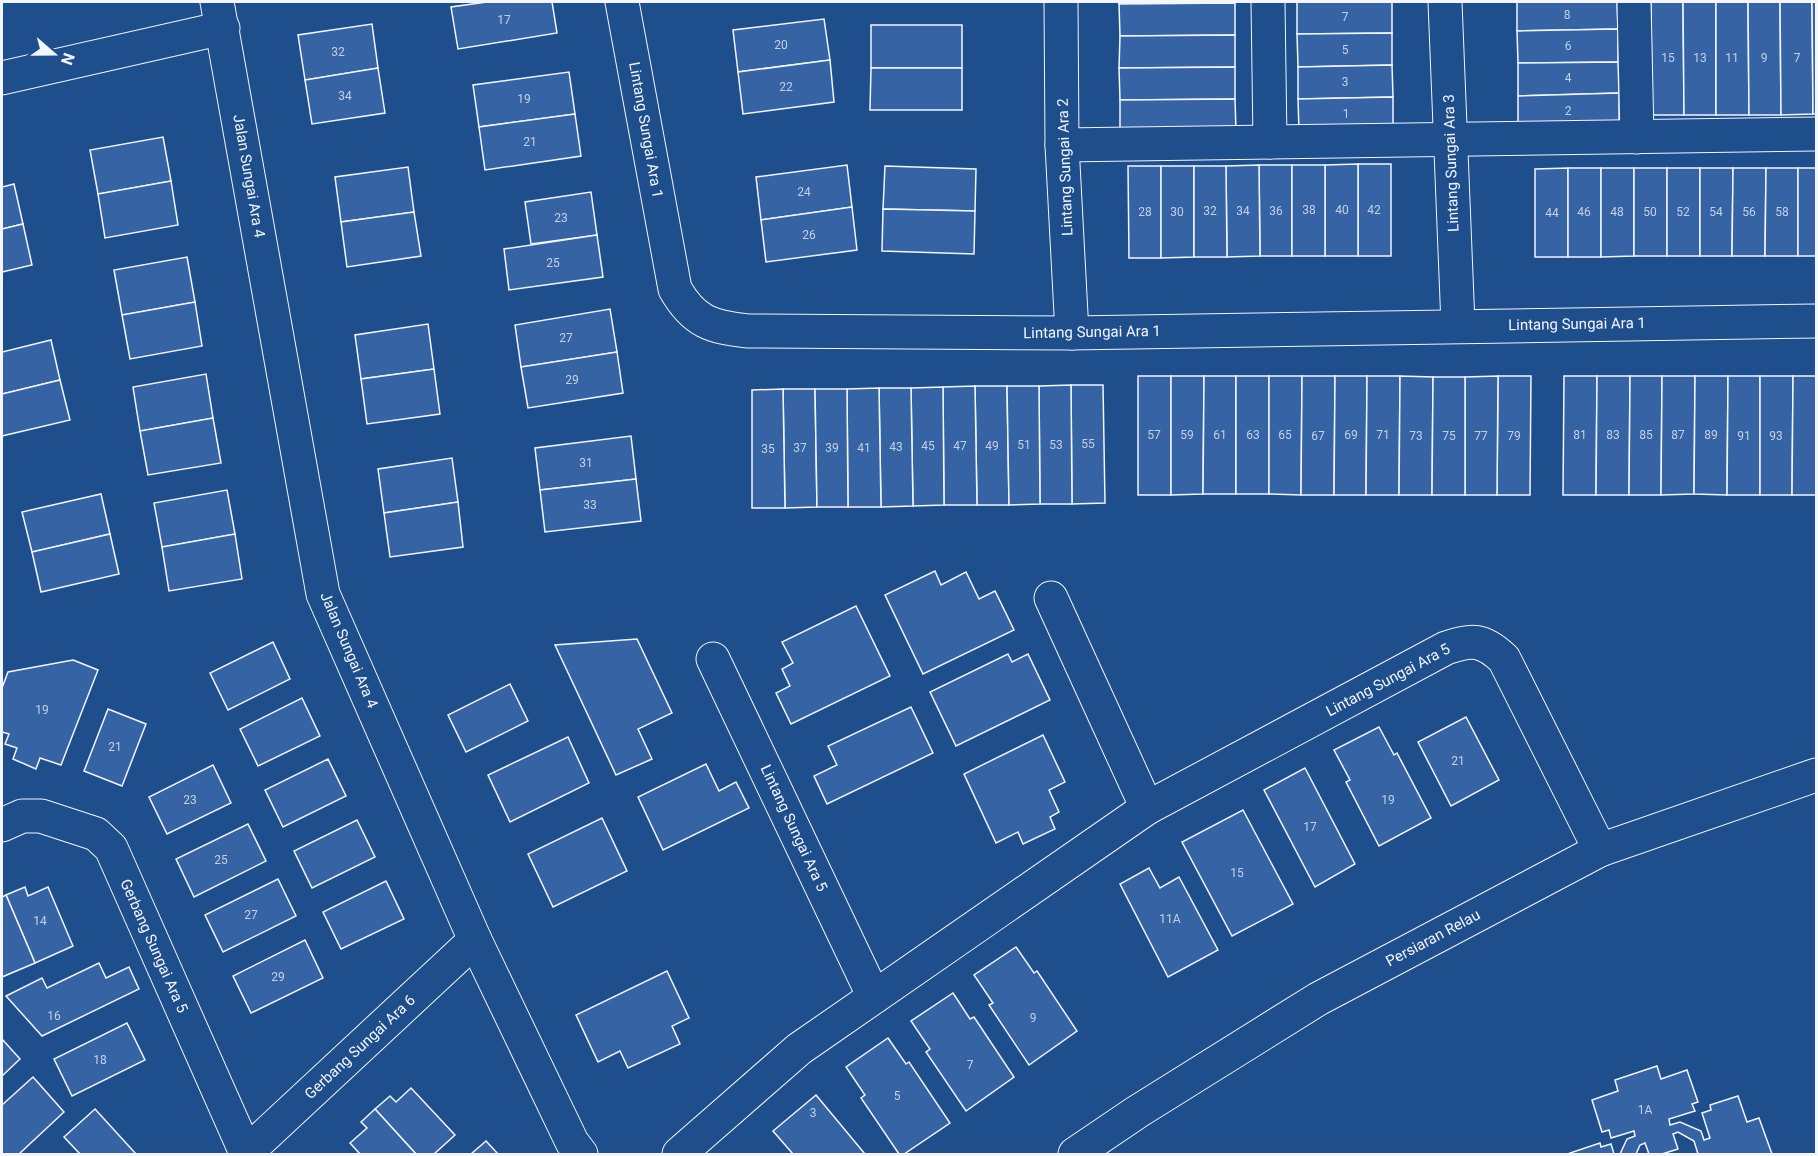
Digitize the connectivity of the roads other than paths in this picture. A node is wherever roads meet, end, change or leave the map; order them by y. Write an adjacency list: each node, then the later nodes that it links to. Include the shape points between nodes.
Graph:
1 (622, 2): 15 (street, Lintang Sungai Ara 1, via 675,289 686,307 702,320 724,328 748,330)
2 (1061, 2): 12 (street, Lintang Sungai Ara 2)
3 (1268, 2): 11 (street)
4 (1445, 2): 10 (street, Lintang Sungai Ara 3)
5 (1634, 2): 9 (street)
6 (220, 15): 7 (street); 22 (street, Jalan Sungai Ara 4, via 323,594)
7 (2, 78)
8 (1816, 134): 9 (street)
9 (1636, 137): 10 (street)
10 (1450, 140): 11 (street); 14 (street, Lintang Sungai Ara 3)
11 (1270, 142): 12 (street)
12 (1062, 145): 15 (street, Lintang Sungai Ara 2)
13 (1816, 321): 14 (street, Lintang Sungai Ara 1)
14 (1458, 326): 15 (street, Lintang Sungai Ara 1)
15 (1072, 333)
16 (1051, 598): 19 (street)
17 (713, 659): 23 (street, Lintang Sungai Ara 5)
18 (1816, 775): 21 (street, Persiaran Relau)
19 (1147, 808): 21 (street, Lintang Sungai Ara 5, via 1446,648 1477,641 1492,647 1504,659); 23 (street, Lintang Sungai Ara 5)
20 (2, 825): 24 (street, Gerbang Sungai Ara 5, via 22,816 41,816 96,834 111,848)
21 (1600, 850): 27 (street, Persiaran Relau, via 1318,999)
22 (475, 940): 24 (street, Gerbang Sungai Ara 6); 25 (street, Jalan Sungai Ara 4)
23 (874, 997): 26 (street, Lintang Sungai Ara 5, via 799,1049)
24 (245, 1154)
25 (581, 1155)
26 (679, 1155)
27 (1075, 1155)

